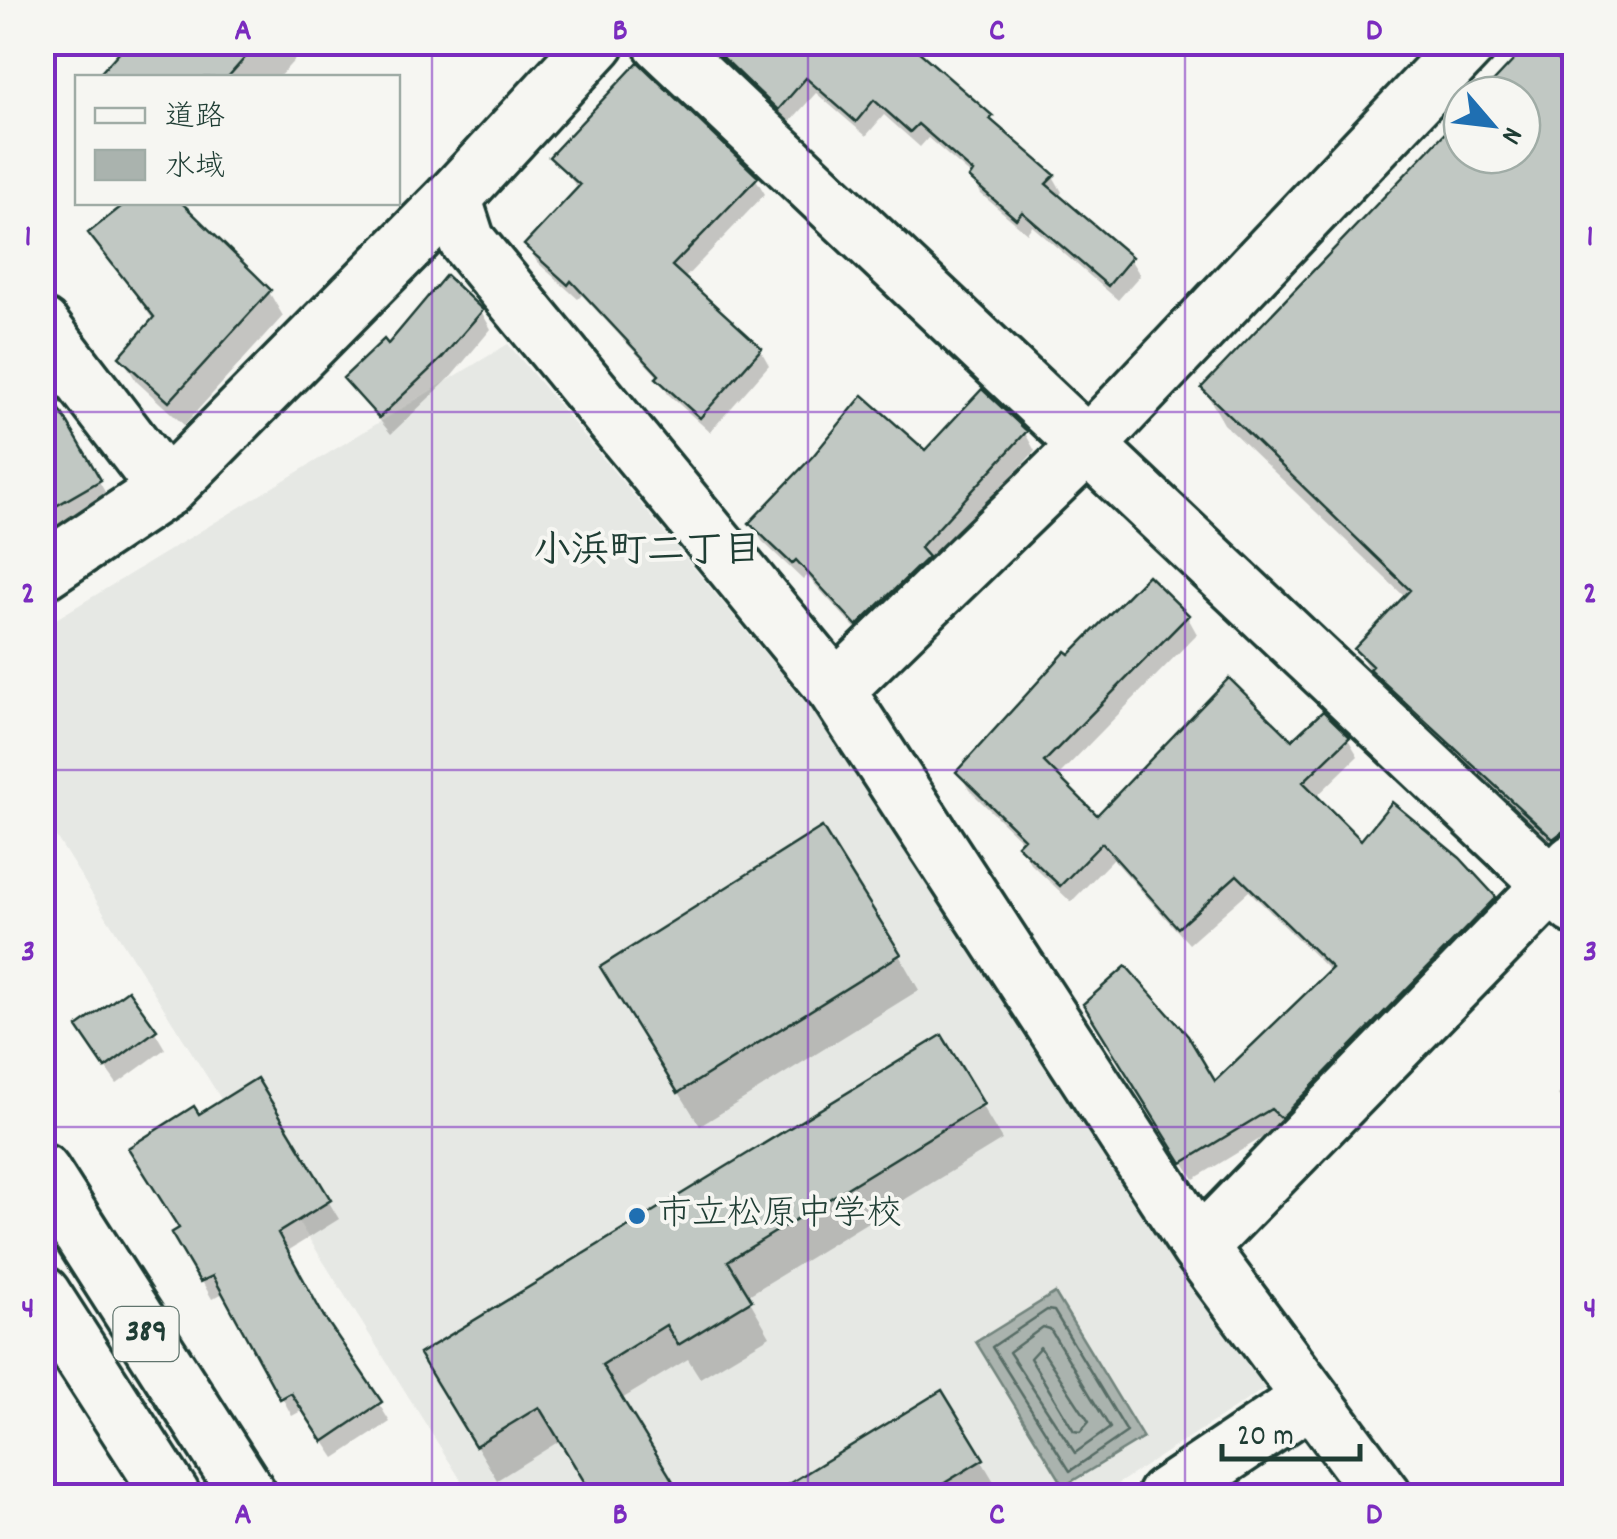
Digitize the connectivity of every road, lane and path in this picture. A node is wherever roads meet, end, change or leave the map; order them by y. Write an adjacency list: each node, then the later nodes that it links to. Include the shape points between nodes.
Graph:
1 (597, 42): 4 (main road)
2 (661, 42): 6 (main road)
3 (1470, 42): 6 (main road)
4 (452, 198): 7 (main road); 9 (main road, via 467,241)
5 (42, 327): 7 (main road)
6 (1086, 446): 9 (main road); 10 (main road)
7 (166, 489): 8 (main road)
8 (42, 572)
9 (836, 690): 12 (main road)
10 (1567, 884): 12 (main road)
11 (42, 1172): 16 (main road, 389)
12 (1200, 1247): 14 (main road)
13 (42, 1294): 15 (main road, 389)
14 (1308, 1400): 17 (main road); 18 (main road)
15 (172, 1496)
16 (250, 1496)
17 (1164, 1496)
18 (1384, 1496)

